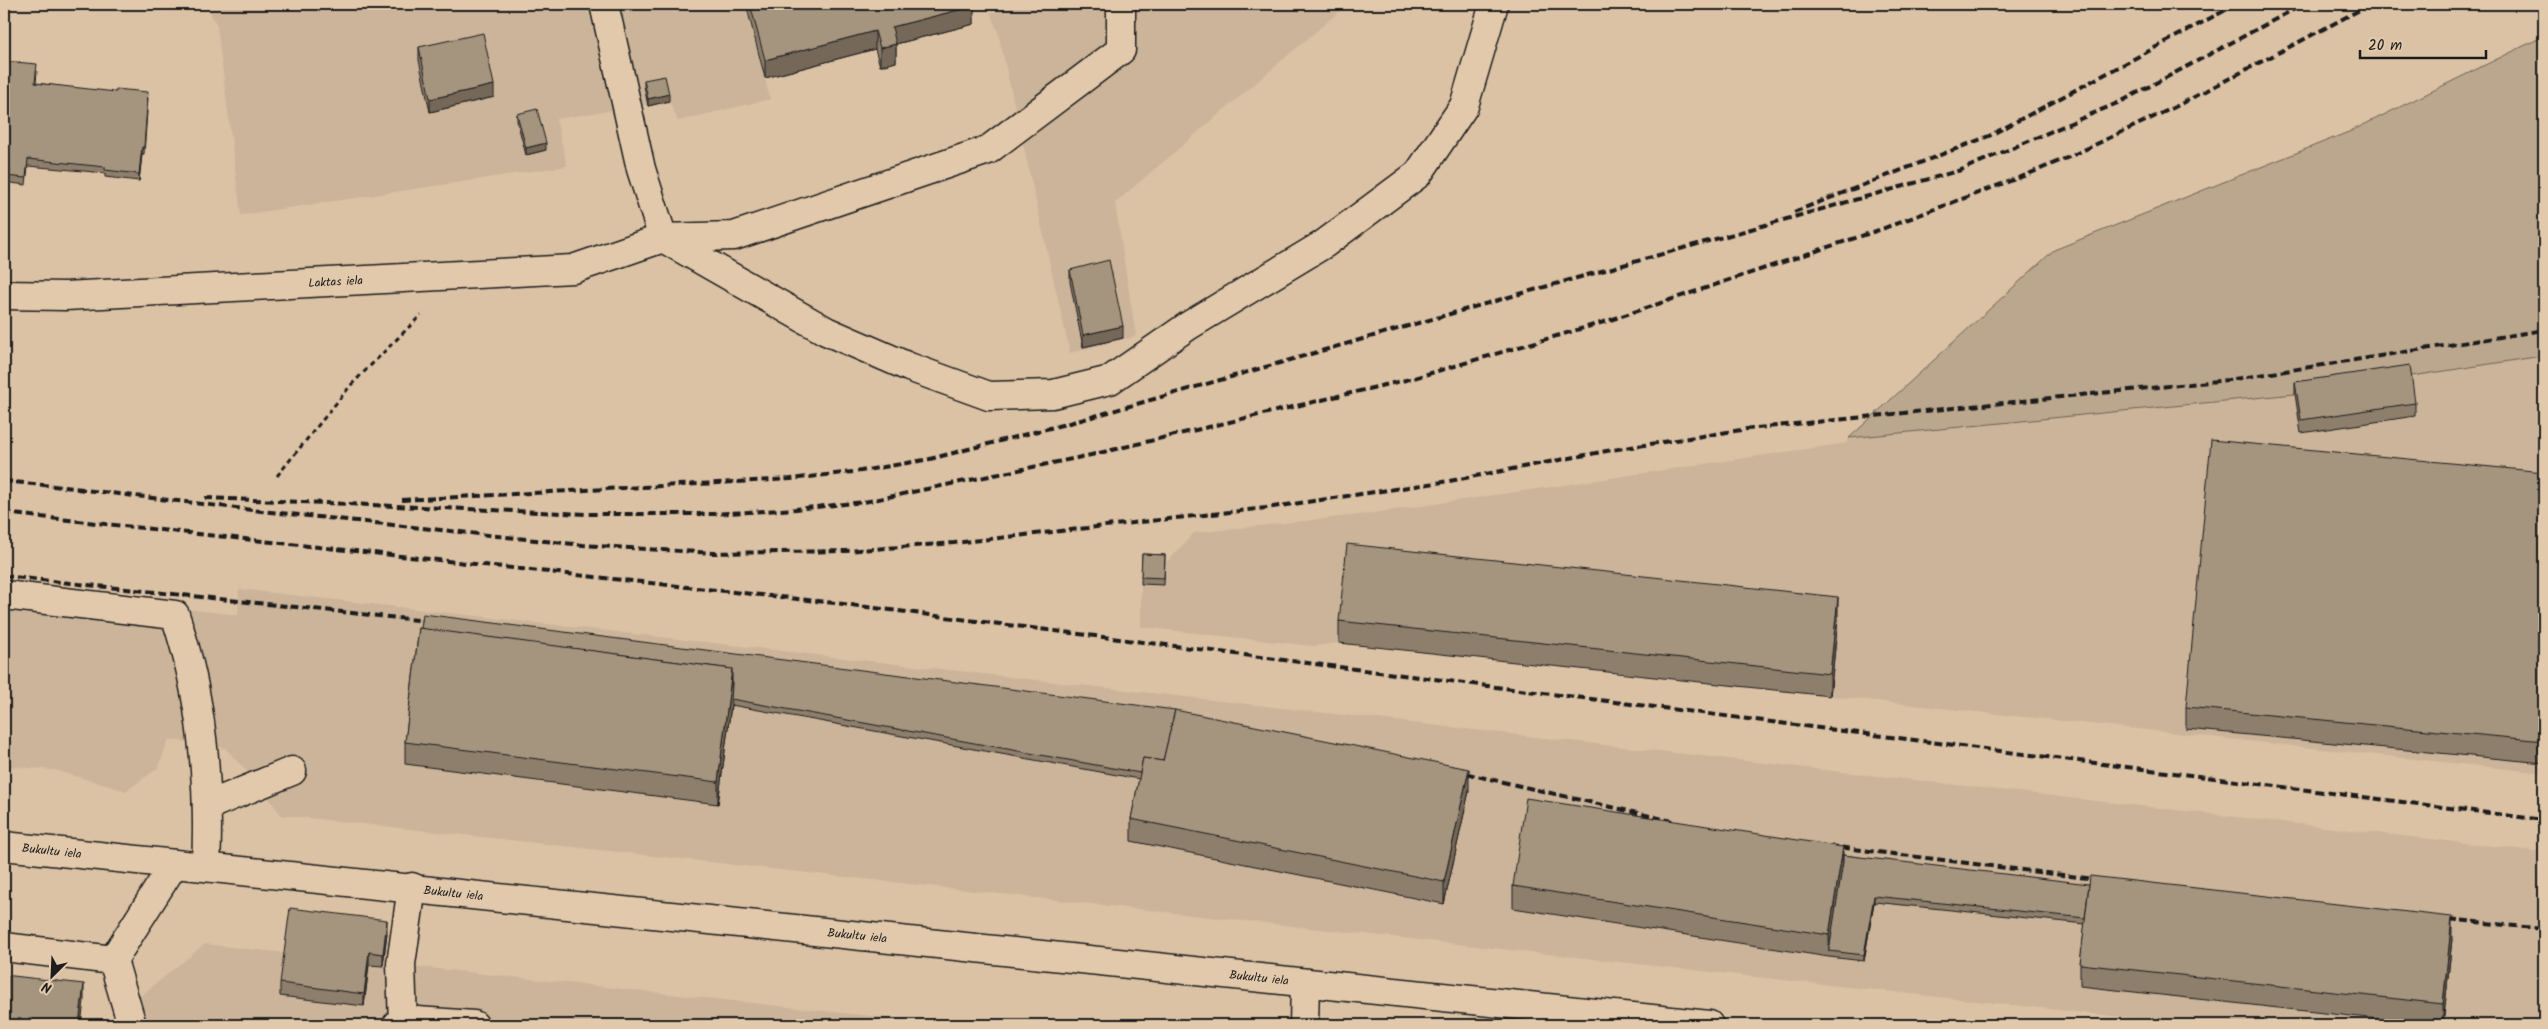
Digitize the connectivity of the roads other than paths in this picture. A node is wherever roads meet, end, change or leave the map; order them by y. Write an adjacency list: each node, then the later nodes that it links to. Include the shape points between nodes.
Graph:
1 (604, 4): 4 (street, via 641,169)
2 (1120, 4): 4 (street, Laktas iela, via 1121,50 988,150 734,236)
3 (1494, 4): 4 (street, via 1464,106 1418,174 1324,244 1188,326 1110,380 1053,394 989,396 826,330)
4 (663, 238): 5 (street, Laktas iela, via 573,270 65,296)
5 (4, 295)
6 (4, 595): 8 (street, via 175,615 186,645 202,741)
7 (292, 771): 8 (street)
8 (207, 806): 11 (street)
9 (4, 846): 10 (street, Bukultu iela)
10 (174, 864): 11 (street, Bukultu iela); 14 (street)
11 (206, 866): 12 (street, Bukultu iela)
12 (412, 887): 15 (street, Bukultu iela); 16 (street, via 401,964)
13 (4, 947): 14 (street)
14 (113, 960): 17 (street)
15 (1305, 983): 19 (street); 20 (street, Bukultu iela)
16 (401, 1024): 18 (street)
17 (132, 1025)
18 (474, 1025)
19 (1304, 1025)
20 (1709, 1025)

